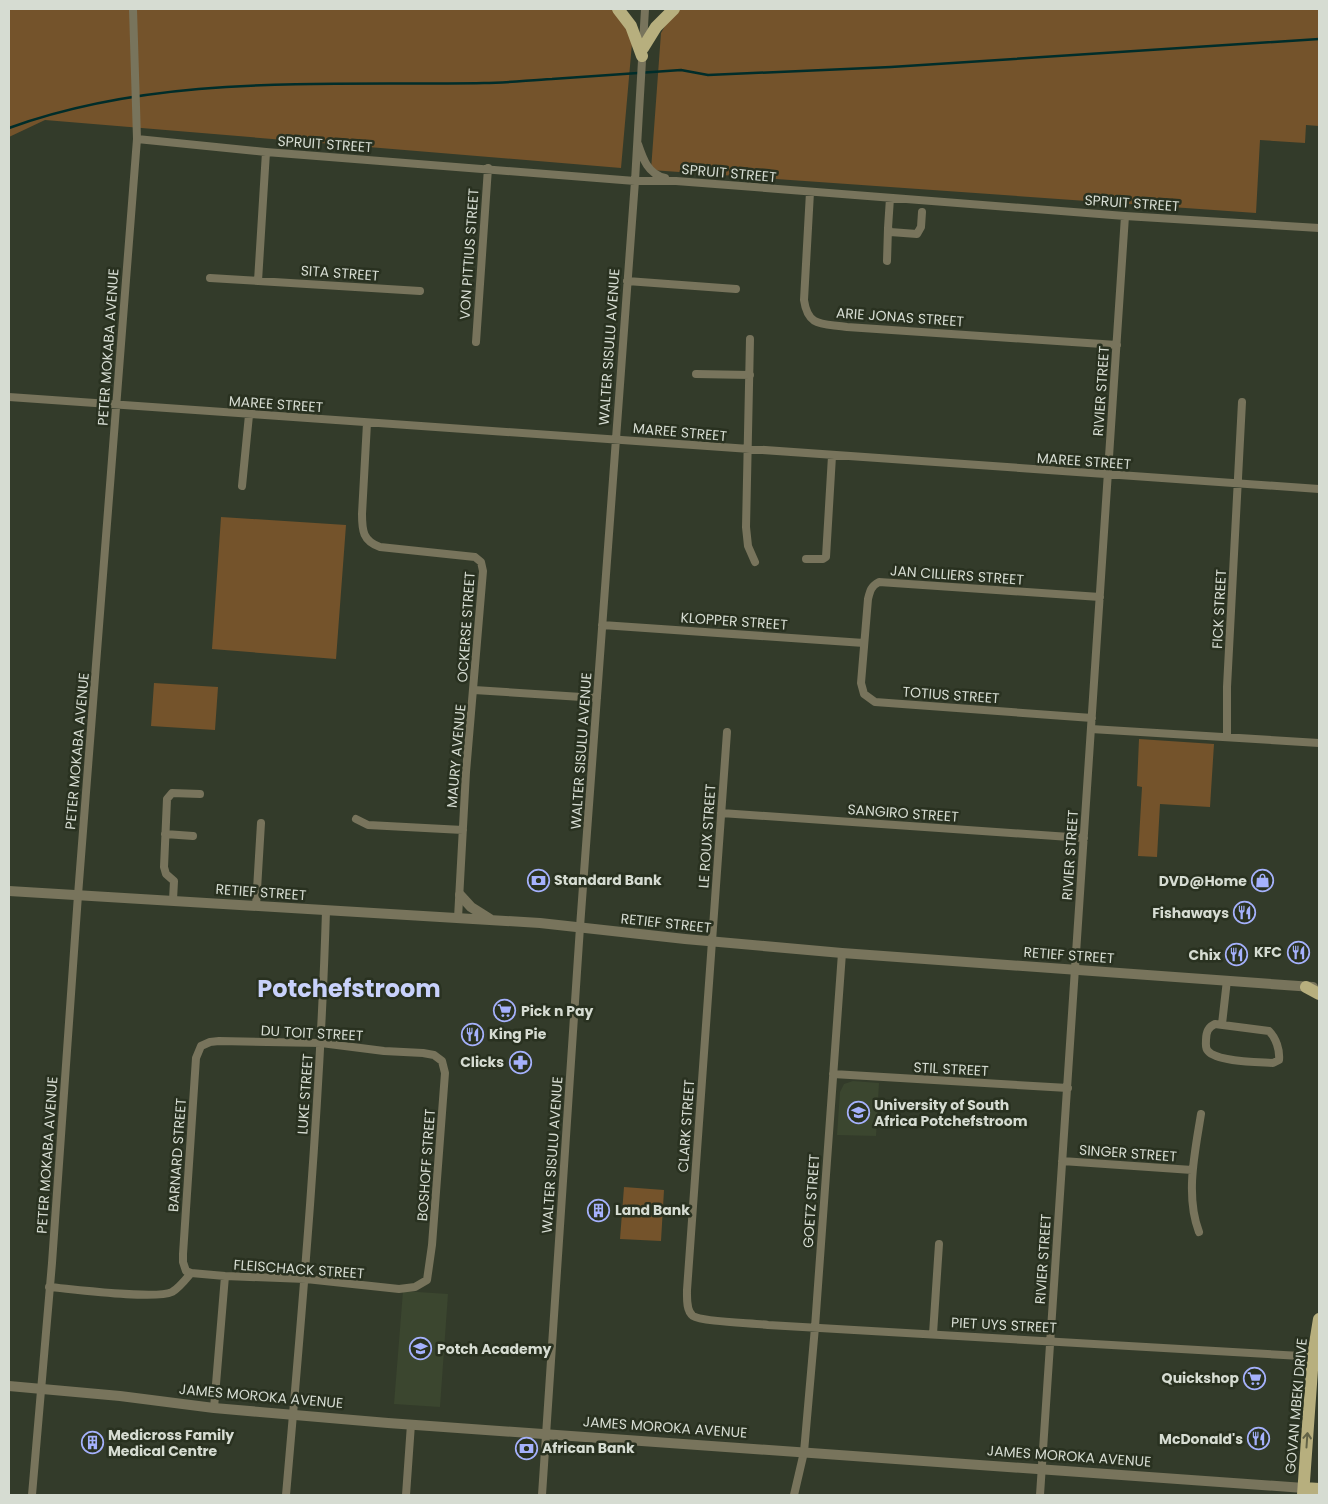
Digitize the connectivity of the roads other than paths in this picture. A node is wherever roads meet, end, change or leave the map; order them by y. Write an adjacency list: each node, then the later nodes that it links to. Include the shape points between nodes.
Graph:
1 (133, 9): 6 (street, PETER MOKABA AVENUE)
2 (618, 9): 5 (main road, via 631,26)
3 (645, 9): 5 (street, WALTER SISULU AVENUE)
4 (674, 9): 5 (main road, via 656,27)
5 (642, 56): 7 (street, WALTER SISULU AVENUE)
6 (137, 139): 8 (street, SPRUIT STREET); 31 (street, PETER MOKABA AVENUE)
7 (637, 140): 10 (street, WALTER SISULU AVENUE); 11 (street, via 650,170 659,177)
8 (266, 152): 9 (street, SPRUIT STREET); 20 (street)
9 (488, 168): 10 (street, SPRUIT STREET); 25 (street, VON PITTIUS STREET)
10 (635, 181): 11 (street, SPRUIT STREET); 21 (street, WALTER SISULU AVENUE)
11 (676, 181): 12 (street, SPRUIT STREET)
12 (810, 192): 13 (street, SPRUIT STREET); 26 (street, ARIE JONAS STREET, via 804,300 806,312 817,323)
13 (890, 198): 15 (street, SPRUIT STREET); 16 (street)
14 (922, 212): 16 (street, via 917,234 890,232)
15 (1125, 216): 17 (street, SPRUIT STREET); 26 (street, RIVIER STREET)
16 (888, 228): 18 (street)
17 (1319, 228)
18 (887, 262)
19 (210, 278): 20 (street, SITA STREET)
20 (258, 281): 23 (street, SITA STREET)
21 (627, 281): 22 (street); 34 (street, WALTER SISULU AVENUE)
22 (736, 289)
23 (420, 291)
24 (750, 340): 28 (street)
25 (476, 342)
26 (1117, 345): 37 (street, RIVIER STREET)
27 (696, 374): 28 (street)
28 (750, 375): 35 (street)
29 (9, 397): 31 (street, MAREE STREET)
30 (1242, 402): 38 (street, FICK STREET)
31 (117, 406): 32 (street, MAREE STREET); 62 (street, PETER MOKABA AVENUE)
32 (249, 415): 33 (street, MAREE STREET); 39 (street)
33 (367, 423): 34 (street, MAREE STREET); 46 (street, OCKERSE STREET, via 362,514 369,543 380,547 468,555 481,562 484,571)
34 (615, 439): 35 (street, MAREE STREET); 44 (street, WALTER SISULU AVENUE)
35 (748, 450): 36 (street, MAREE STREET); 42 (street, via 746,527 748,546)
36 (832, 456): 37 (street, MAREE STREET); 41 (street, via 826,557)
37 (1108, 475): 38 (street, MAREE STREET); 43 (street, RIVIER STREET)
38 (1238, 482): 40 (street, MAREE STREET); 51 (street, FICK STREET)
39 (242, 486)
40 (1319, 489)
41 (806, 559)
42 (755, 562)
43 (1100, 597): 45 (street, JAN CILLIERS STREET, via 879,582 869,594); 48 (street, RIVIER STREET)
44 (602, 625): 45 (street, KLOPPER STREET); 47 (street, WALTER SISULU AVENUE)
45 (864, 643): 48 (street, TOTIUS STREET, via 861,683 864,694 874,702)
46 (474, 690): 47 (street, MAURY AVENUE); 57 (street, MAURY AVENUE)
47 (597, 698): 69 (street, WALTER SISULU AVENUE)
48 (1092, 718): 49 (street, RIVIER STREET)
49 (1091, 729): 51 (street); 60 (street, RIVIER STREET)
50 (727, 732): 54 (street, LE ROUX STREET)
51 (1227, 737): 52 (street)
52 (1319, 743)
53 (200, 794): 58 (street, via 169,795)
54 (721, 812): 60 (street, SANGIRO STREET); 70 (street, LE ROUX STREET)
55 (356, 819): 57 (street, via 368,825)
56 (261, 823): 65 (street)
57 (463, 830): 63 (street, MAURY AVENUE)
58 (165, 834): 59 (street); 64 (street, via 164,871 174,881)
59 (193, 836)
60 (1084, 838): 72 (street, RIVIER STREET)
61 (9, 891): 62 (street, RETIEF STREET)
62 (78, 895): 64 (street, RETIEF STREET); 92 (street, PETER MOKABA AVENUE)
63 (460, 895): 67 (street, MAURY AVENUE); 68 (street)
64 (173, 900): 65 (street, RETIEF STREET)
65 (256, 906): 66 (street, RETIEF STREET)
66 (326, 911): 67 (street, RETIEF STREET); 78 (street, LUKE STREET)
67 (458, 918): 68 (street, RETIEF STREET)
68 (490, 920): 69 (street, RETIEF STREET)
69 (580, 927): 70 (street, RETIEF STREET); 104 (street, WALTER SISULU AVENUE)
70 (711, 942): 71 (street, RETIEF STREET); 93 (street, CLARK STREET, via 687,1290)
71 (842, 953): 72 (street, RETIEF STREET); 81 (street, GOETZ STREET)
72 (1075, 968): 73 (street, RETIEF STREET); 82 (street, RIVIER STREET)
73 (1227, 980): 74 (street, RETIEF STREET); 77 (street)
74 (1306, 987): 75 (street, RETIEF STREET); 76 (main road)
75 (1319, 987)
76 (1319, 994)
77 (1222, 1024): 77 (street, via 1269,1031 1280,1054 1279,1060 1273,1063 1212,1054 1206,1047 1207,1031 1211,1026)
78 (321, 1043): 79 (street, DU TOIT STREET); 80 (street, DU TOIT STREET, via 210,1042 201,1046); 90 (street, LUKE STREET)
79 (434, 1055): 91 (street, BOSHOFF STREET, via 442,1061 444,1073)
80 (196, 1058): 88 (street, BARNARD STREET, via 182,1254 184,1268)
81 (833, 1074): 82 (street, STIL STREET); 95 (street, GOETZ STREET)
82 (1068, 1088): 84 (street, RIVIER STREET)
83 (1201, 1114): 85 (street, SINGER STREET)
84 (1062, 1162): 85 (street, SINGER STREET); 97 (street, RIVIER STREET)
85 (1192, 1170): 86 (street, SINGER STREET, via 1193,1210)
86 (1199, 1232)
87 (939, 1244): 96 (street)
88 (191, 1273): 89 (street, FLEISCHACK STREET); 92 (street, via 177,1288 163,1294)
89 (225, 1276): 90 (street, FLEISCHACK STREET); 101 (street)
90 (306, 1279): 91 (street, FLEISCHACK STREET, via 399,1290); 102 (street, LUKE STREET)
91 (427, 1280)
92 (48, 1286): 100 (street, PETER MOKABA AVENUE)
93 (690, 1311): 95 (street, PIET UYS STREET, via 704,1319)
94 (1319, 1319): 98 (main road, GOVAN MBEKI DRIVE)
95 (815, 1327): 96 (street, PIET UYS STREET); 105 (street, GOETZ STREET)
96 (933, 1334): 97 (street, PIET UYS STREET)
97 (1050, 1340): 98 (street, PIET UYS STREET); 106 (street, RIVIER STREET)
98 (1316, 1356): 108 (main road, GOVAN MBEKI DRIVE, one-way to 98)
99 (9, 1386): 100 (street, JAMES MOROKA AVENUE)
100 (40, 1389): 101 (street, JAMES MOROKA AVENUE); 109 (street, PETER MOKABA AVENUE)
101 (214, 1408): 102 (street, JAMES MOROKA AVENUE)
102 (294, 1415): 103 (street, JAMES MOROKA AVENUE); 110 (street, LUKE STREET)
103 (411, 1424): 104 (street, JAMES MOROKA AVENUE); 111 (street)
104 (546, 1433): 105 (street, JAMES MOROKA AVENUE); 112 (street, WALTER SISULU AVENUE)
105 (804, 1452): 106 (street, JAMES MOROKA AVENUE); 113 (street, GOETZ STREET)
106 (1042, 1470): 108 (street, JAMES MOROKA AVENUE); 114 (street, RIVIER STREET)
107 (1319, 1489): 108 (main road, JAMES MOROKA AVENUE)
108 (1304, 1492)
109 (32, 1495)
110 (286, 1495)
111 (406, 1495)
112 (542, 1495)
113 (794, 1495)
114 (1040, 1495)

